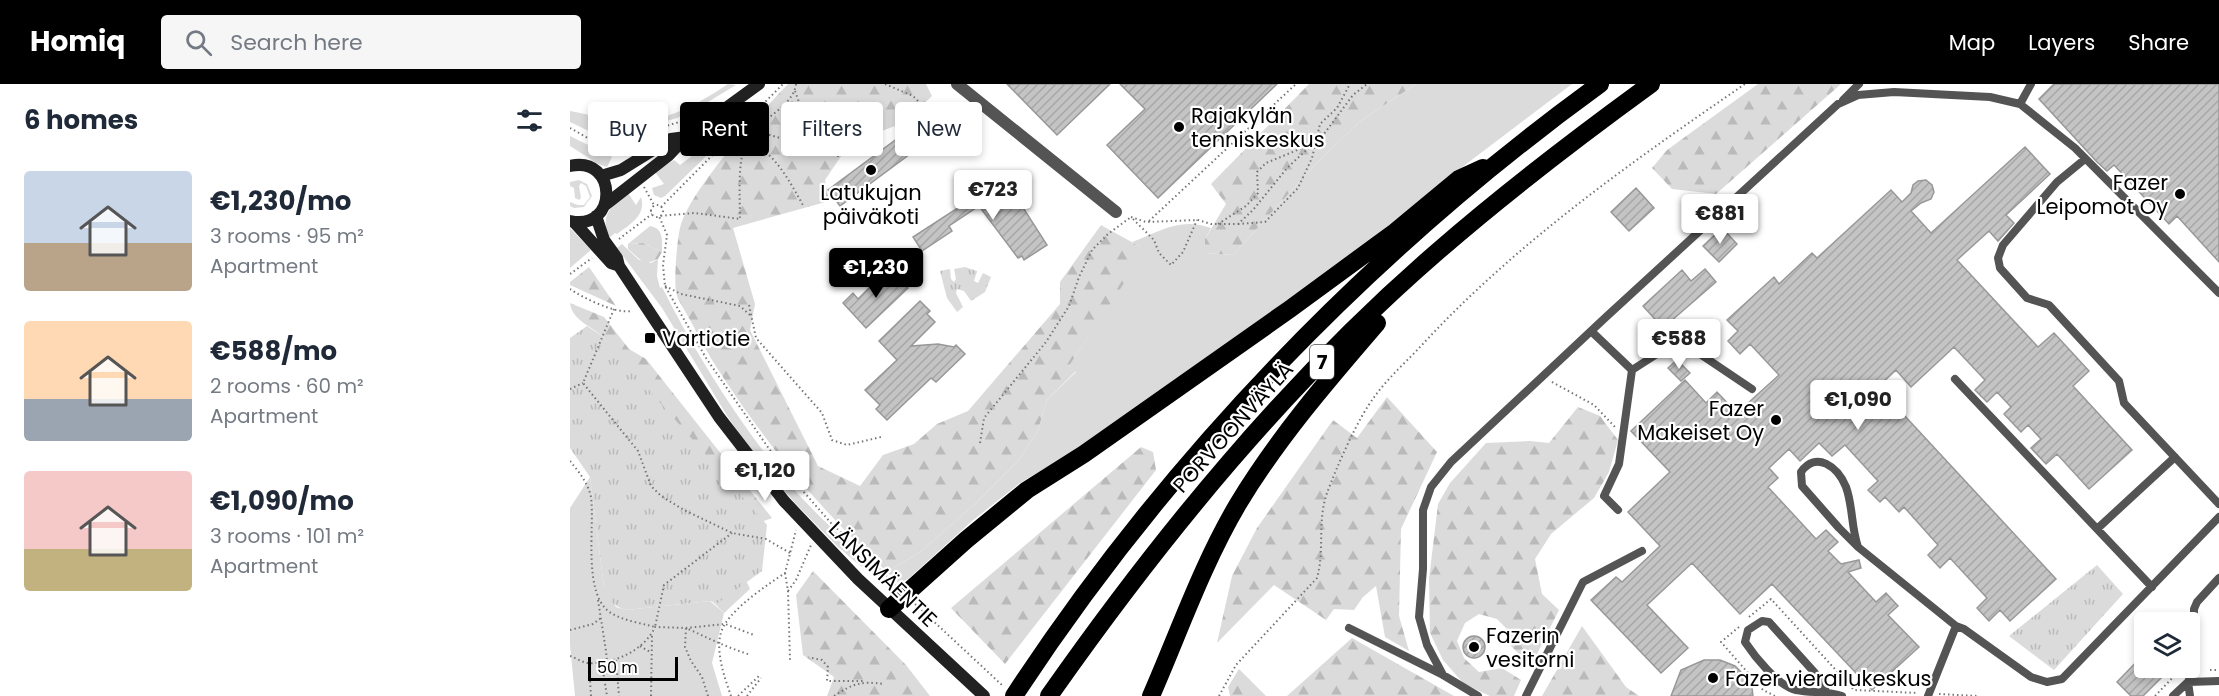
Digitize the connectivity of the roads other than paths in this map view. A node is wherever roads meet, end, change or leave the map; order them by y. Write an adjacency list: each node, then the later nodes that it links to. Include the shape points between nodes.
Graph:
1 (957, 84): 19 (street)
2 (1600, 84): 13 (highway, PORVOONVÄYLÄ / 7)
3 (1651, 84): 22 (highway, PORVOONVÄYLÄ / 7, via 1545,162)
4 (1859, 84): 8 (lane)
5 (2031, 84): 9 (lane)
6 (757, 85): 7 (main road)
7 (734, 102)
8 (1838, 104): 9 (lane, via 1858,95 1894,92 1990,97); 25 (lane)
9 (2020, 104): 14 (lane)
10 (680, 138): 17 (main road, via 671,139 621,170)
11 (680, 143): 18 (main road)
12 (570, 154): 15 (main road)
13 (1504, 158): 38 (highway, via 1459,179 1290,309 1027,490); 45 (highway, PORVOONVÄYLÄ / 7, via 1410,237 1232,415 1121,547)
14 (2085, 159): 24 (lane); 29 (lane, via 2057,182 2003,245 1998,258 2000,268 2027,298 2049,305 2119,381 2124,403)
15 (584, 165): 16 (main road); 17 (main road)
16 (570, 166)
17 (601, 176): 18 (main road, via 606,186)
18 (605, 205): 20 (main road)
19 (1116, 212)
20 (596, 216): 21 (main road, via 585,222); 23 (main road, LÄNSIMÄENTIE)
21 (572, 222): 23 (main road, LÄNSIMÄENTIE)
22 (1436, 253): 48 (highway, PORVOONVÄYLÄ / 7, via 1327,357 1235,456 1138,573); 49 (highway, via 1290,428 1237,506 1212,552)
23 (619, 266): 38 (main road, LÄNSIMÄENTIE, via 754,464 816,537)
24 (2219, 292)
25 (1591, 331): 26 (lane); 41 (lane, via 1451,462 1431,487 1423,510 1419,617 1427,645)
26 (1632, 370): 28 (lane, via 1674,343 1694,350); 31 (lane, via 1619,464 1604,496)
27 (1955, 379): 33 (lane)
28 (1752, 388)
29 (2175, 457): 30 (lane); 33 (lane)
30 (2219, 504)
31 (1617, 510)
32 (2219, 517): 37 (lane)
33 (2097, 529): 37 (lane)
34 (1858, 547): 34 (lane, via 1802,486 1801,472 1809,463 1822,461 1843,481); 39 (lane)
35 (1642, 551): 51 (lane, via 1583,582)
36 (2219, 578): 43 (lane, via 2194,609 2193,670)
37 (2152, 587): 39 (lane, via 2062,679 2047,682 2031,677)
38 (889, 609): 47 (main road, LÄNSIMÄENTIE)
39 (1956, 626): 46 (lane)
40 (1349, 628): 41 (lane)
41 (1443, 675): 50 (lane)
42 (2219, 681): 43 (lane)
43 (2188, 682): 53 (lane); 54 (lane)
44 (1826, 691): 44 (lane, via 1815,673 1768,622 1762,621 1748,630 1745,642 1782,685 1807,692); 52 (lane)
45 (1010, 693)
46 (1928, 695)
47 (984, 696)
48 (1049, 696)
49 (1151, 696)
50 (1478, 696)
51 (1526, 696)
52 (1842, 696)
53 (2173, 696)
54 (2190, 696)

